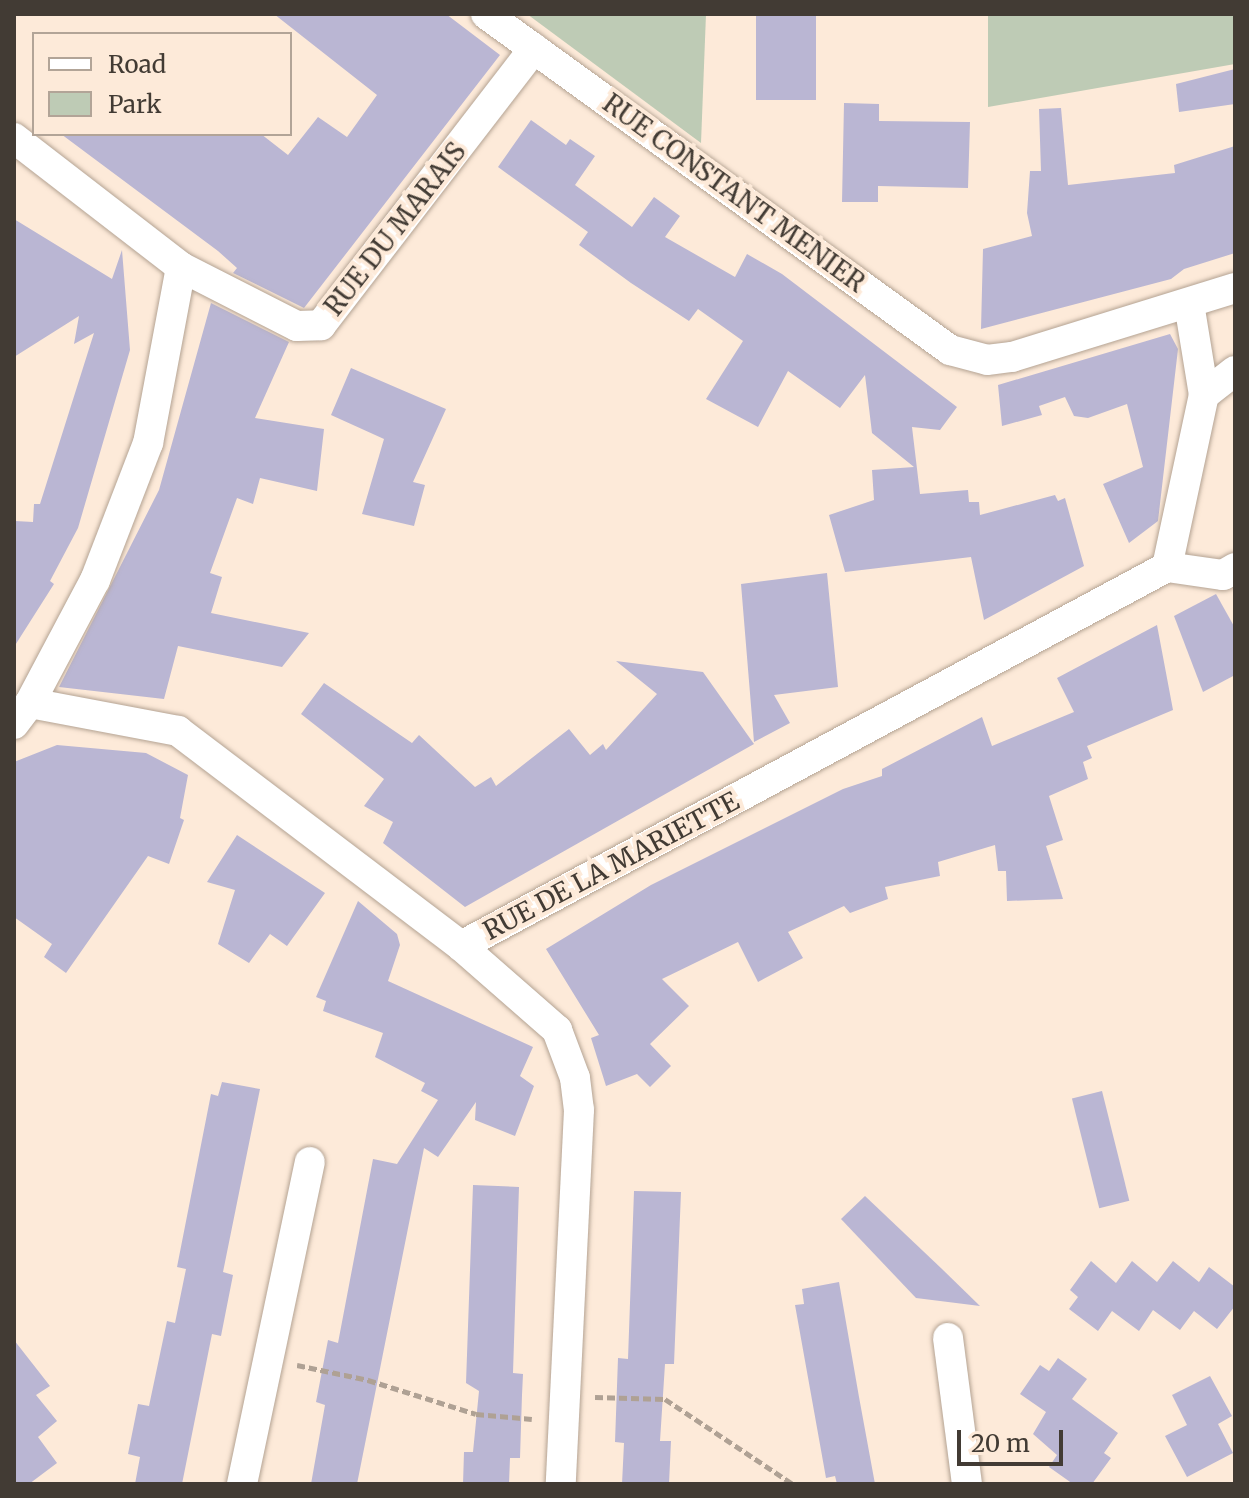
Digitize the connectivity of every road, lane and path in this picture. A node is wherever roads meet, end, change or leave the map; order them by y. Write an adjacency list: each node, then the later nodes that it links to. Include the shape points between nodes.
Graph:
1 (486, 14): 2 (street, RUE CONSTANT MENIER)
2 (534, 48): 4 (street, RUE DU MARAIS, via 321,325 297,326); 6 (street, RUE CONSTANT MENIER, via 950,350 987,360)
3 (14, 138): 4 (street, RUE DU MARAIS)
4 (181, 267): 11 (street, via 148,443 95,580)
5 (1235, 288): 6 (street)
6 (1189, 303): 8 (street)
7 (1235, 371): 8 (street)
8 (1204, 395): 9 (street)
9 (1167, 567): 10 (street, via 1223,575); 12 (street, RUE DE LA MARIETTE)
10 (1235, 568)
11 (22, 714): 12 (street, RUE DE LA MARIETTE, via 178,731)
12 (461, 946): 16 (street, via 557,1030 575,1078 579,1110)
13 (310, 1162): 15 (street)
14 (948, 1338): 20 (street)
15 (269, 1359): 16 (path, via 368,1380 476,1414); 17 (street)
16 (565, 1406): 18 (street); 19 (path, via 665,1399)
17 (242, 1484)
18 (561, 1484)
19 (793, 1484)
20 (967, 1484)

